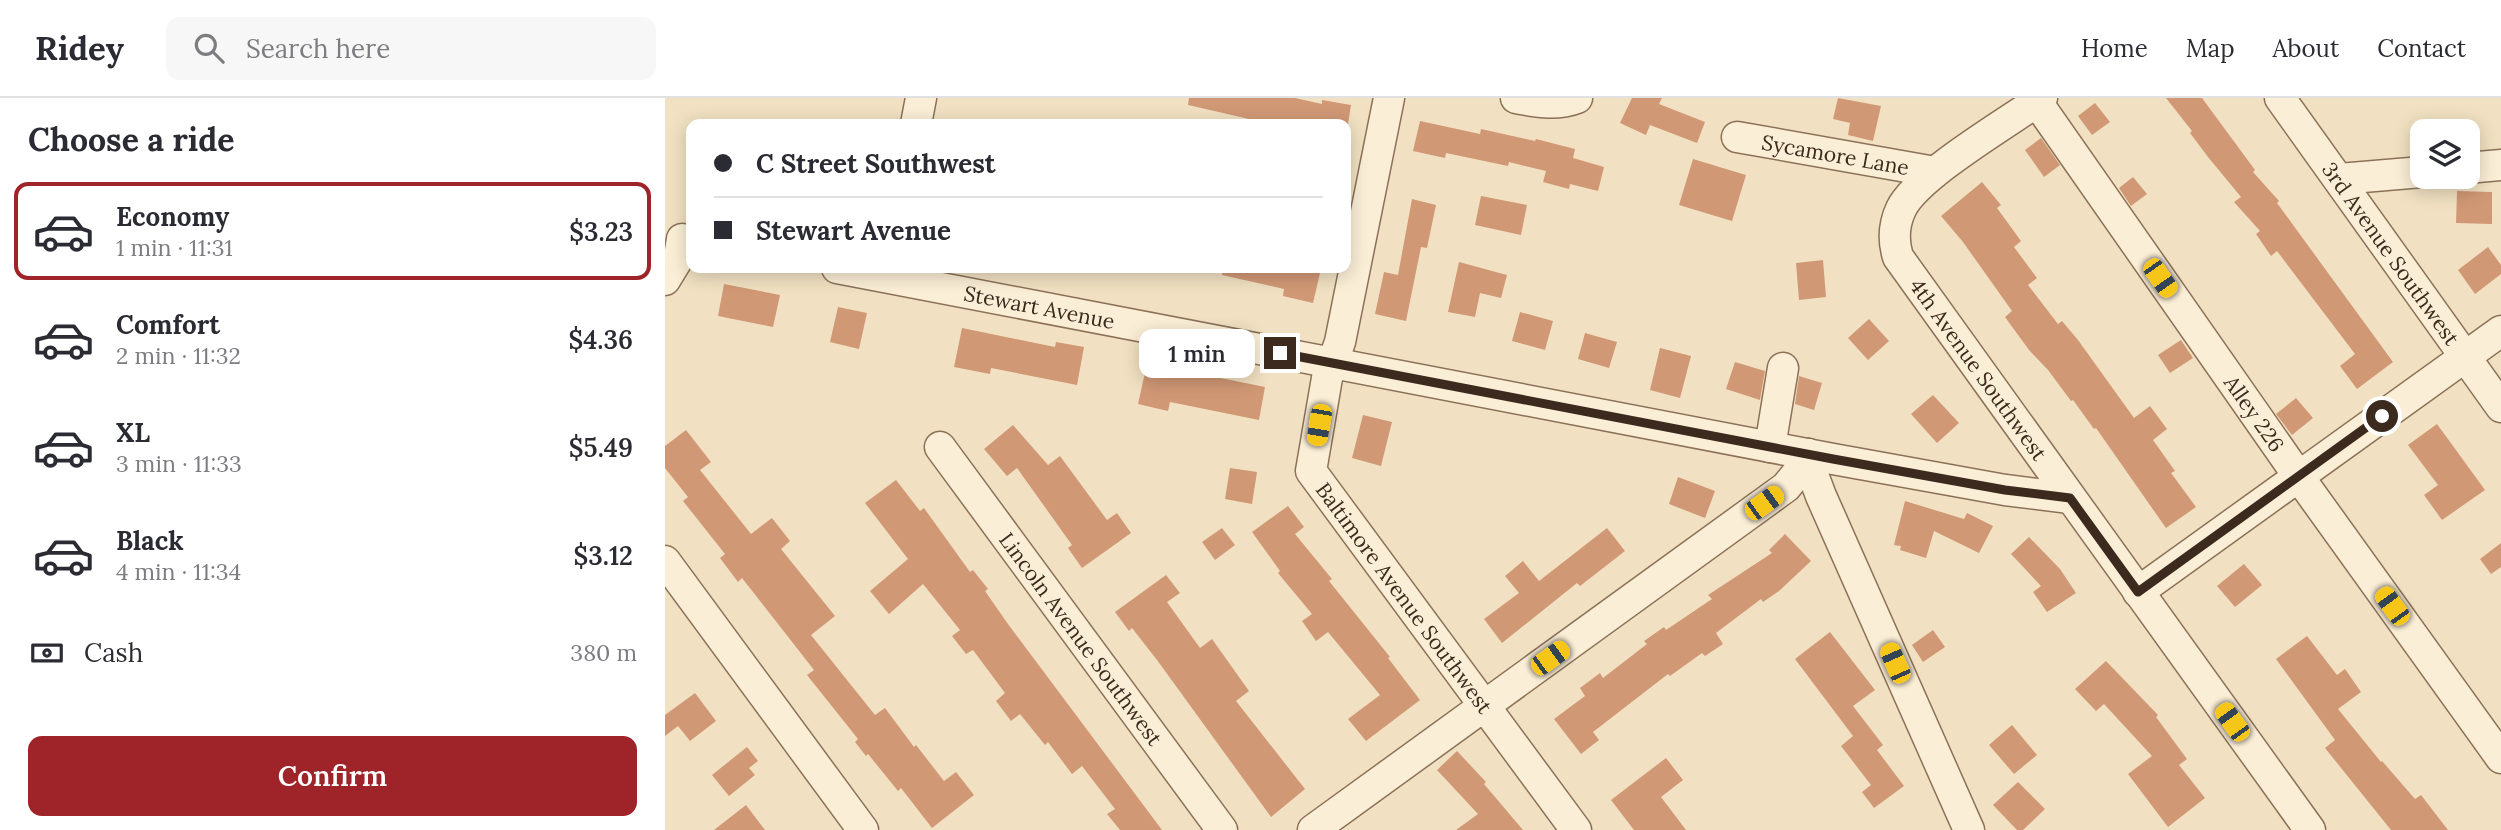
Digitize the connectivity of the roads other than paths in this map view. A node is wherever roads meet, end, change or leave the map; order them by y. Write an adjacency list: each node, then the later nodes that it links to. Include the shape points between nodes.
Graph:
1 (921, 98): 7 (street)
2 (1389, 98): 19 (street, Baltimore Avenue Southwest)
3 (1516, 98): 4 (street, via 1548,104)
4 (1577, 98)
5 (2280, 98): 13 (street, 3rd Avenue Southwest)
6 (2039, 100): 11 (street); 25 (street, Alley 226)
7 (917, 119)
8 (1737, 137): 11 (street, Sycamore Lane)
9 (2501, 165): 10 (street)
10 (2480, 167)
11 (1935, 172): 26 (street, 4th Avenue Southwest, via 1900,210 1895,247 1909,275)
12 (2410, 173): 13 (street)
13 (2339, 179): 18 (street, 3rd Avenue Southwest)
14 (679, 238): 16 (street, via 679,257)
15 (890, 273): 19 (street, Stewart Avenue)
16 (665, 280)
17 (2501, 331): 18 (street)
18 (2465, 356): 21 (street, 3rd Avenue Southwest); 25 (street)
19 (1332, 363): 23 (street, Stewart Avenue); 29 (street, Baltimore Avenue Southwest, via 1311,471)
20 (1783, 368): 23 (street)
21 (2501, 407)
22 (940, 447): 32 (street, Lincoln Avenue Southwest)
23 (1770, 447): 24 (street, Stewart Avenue)
24 (1808, 454): 26 (street, Stewart Avenue); 29 (street, via 1786,487); 35 (street)
25 (2299, 477): 28 (street); 30 (street, Alley 226)
26 (2070, 498): 28 (street, 4th Avenue Southwest)
27 (665, 561): 31 (street)
28 (2138, 592): 36 (street, 4th Avenue Southwest)
29 (1486, 705): 33 (street); 34 (street, Baltimore Avenue Southwest)
30 (2501, 758)
31 (863, 830)
32 (1222, 830)
33 (1313, 830)
34 (1576, 830)
35 (1969, 830)
36 (2310, 830)

